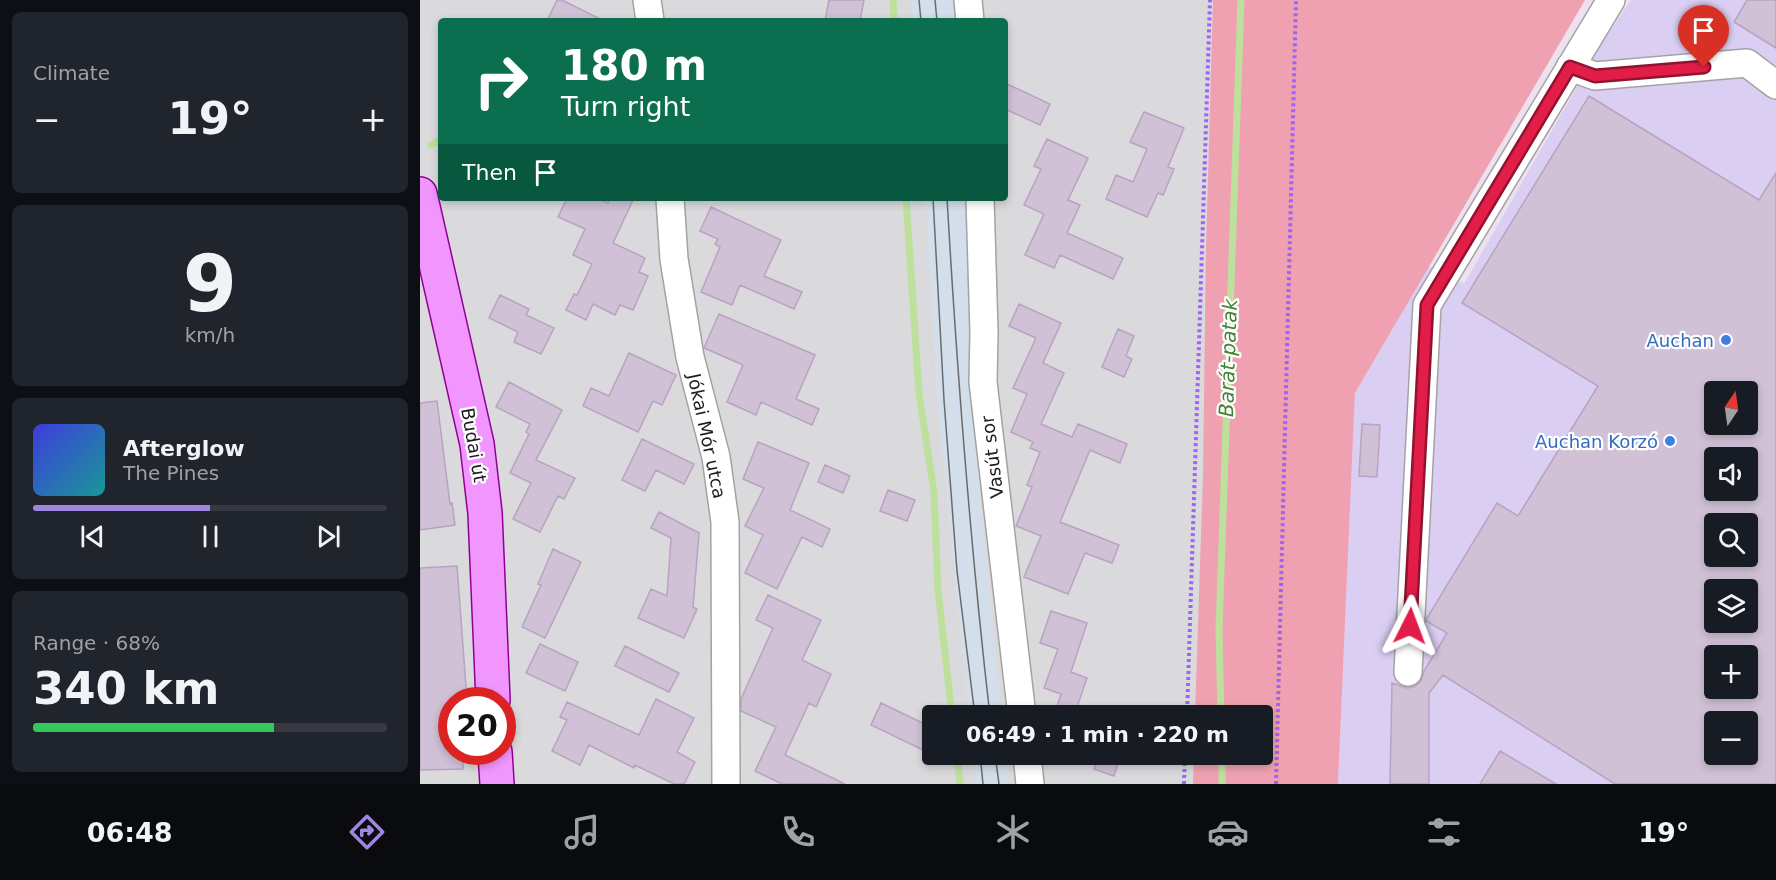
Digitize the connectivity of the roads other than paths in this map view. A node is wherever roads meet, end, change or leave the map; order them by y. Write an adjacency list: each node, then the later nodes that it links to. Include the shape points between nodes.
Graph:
1 (647, 0): 4 (street)
2 (968, 0): 5 (street)
3 (1611, 0): 6 (street)
4 (650, 18)
5 (970, 18)
6 (1570, 67): 7 (street, via 1595,76 1747,63); 11 (street, via 1427,305)
7 (1776, 85)
8 (420, 195): 12 (main road, Budai út, via 477,444 485,513)
9 (670, 201): 17 (street, Jókai Mór utca, via 674,260 690,357 716,457 725,522)
10 (980, 201): 13 (street, Vasút sor, via 983,382)
11 (1408, 672)
12 (492, 687)
13 (1021, 705)
14 (496, 765): 16 (main road)
15 (1028, 765): 18 (street)
16 (497, 784)
17 (726, 784)
18 (1030, 784)

